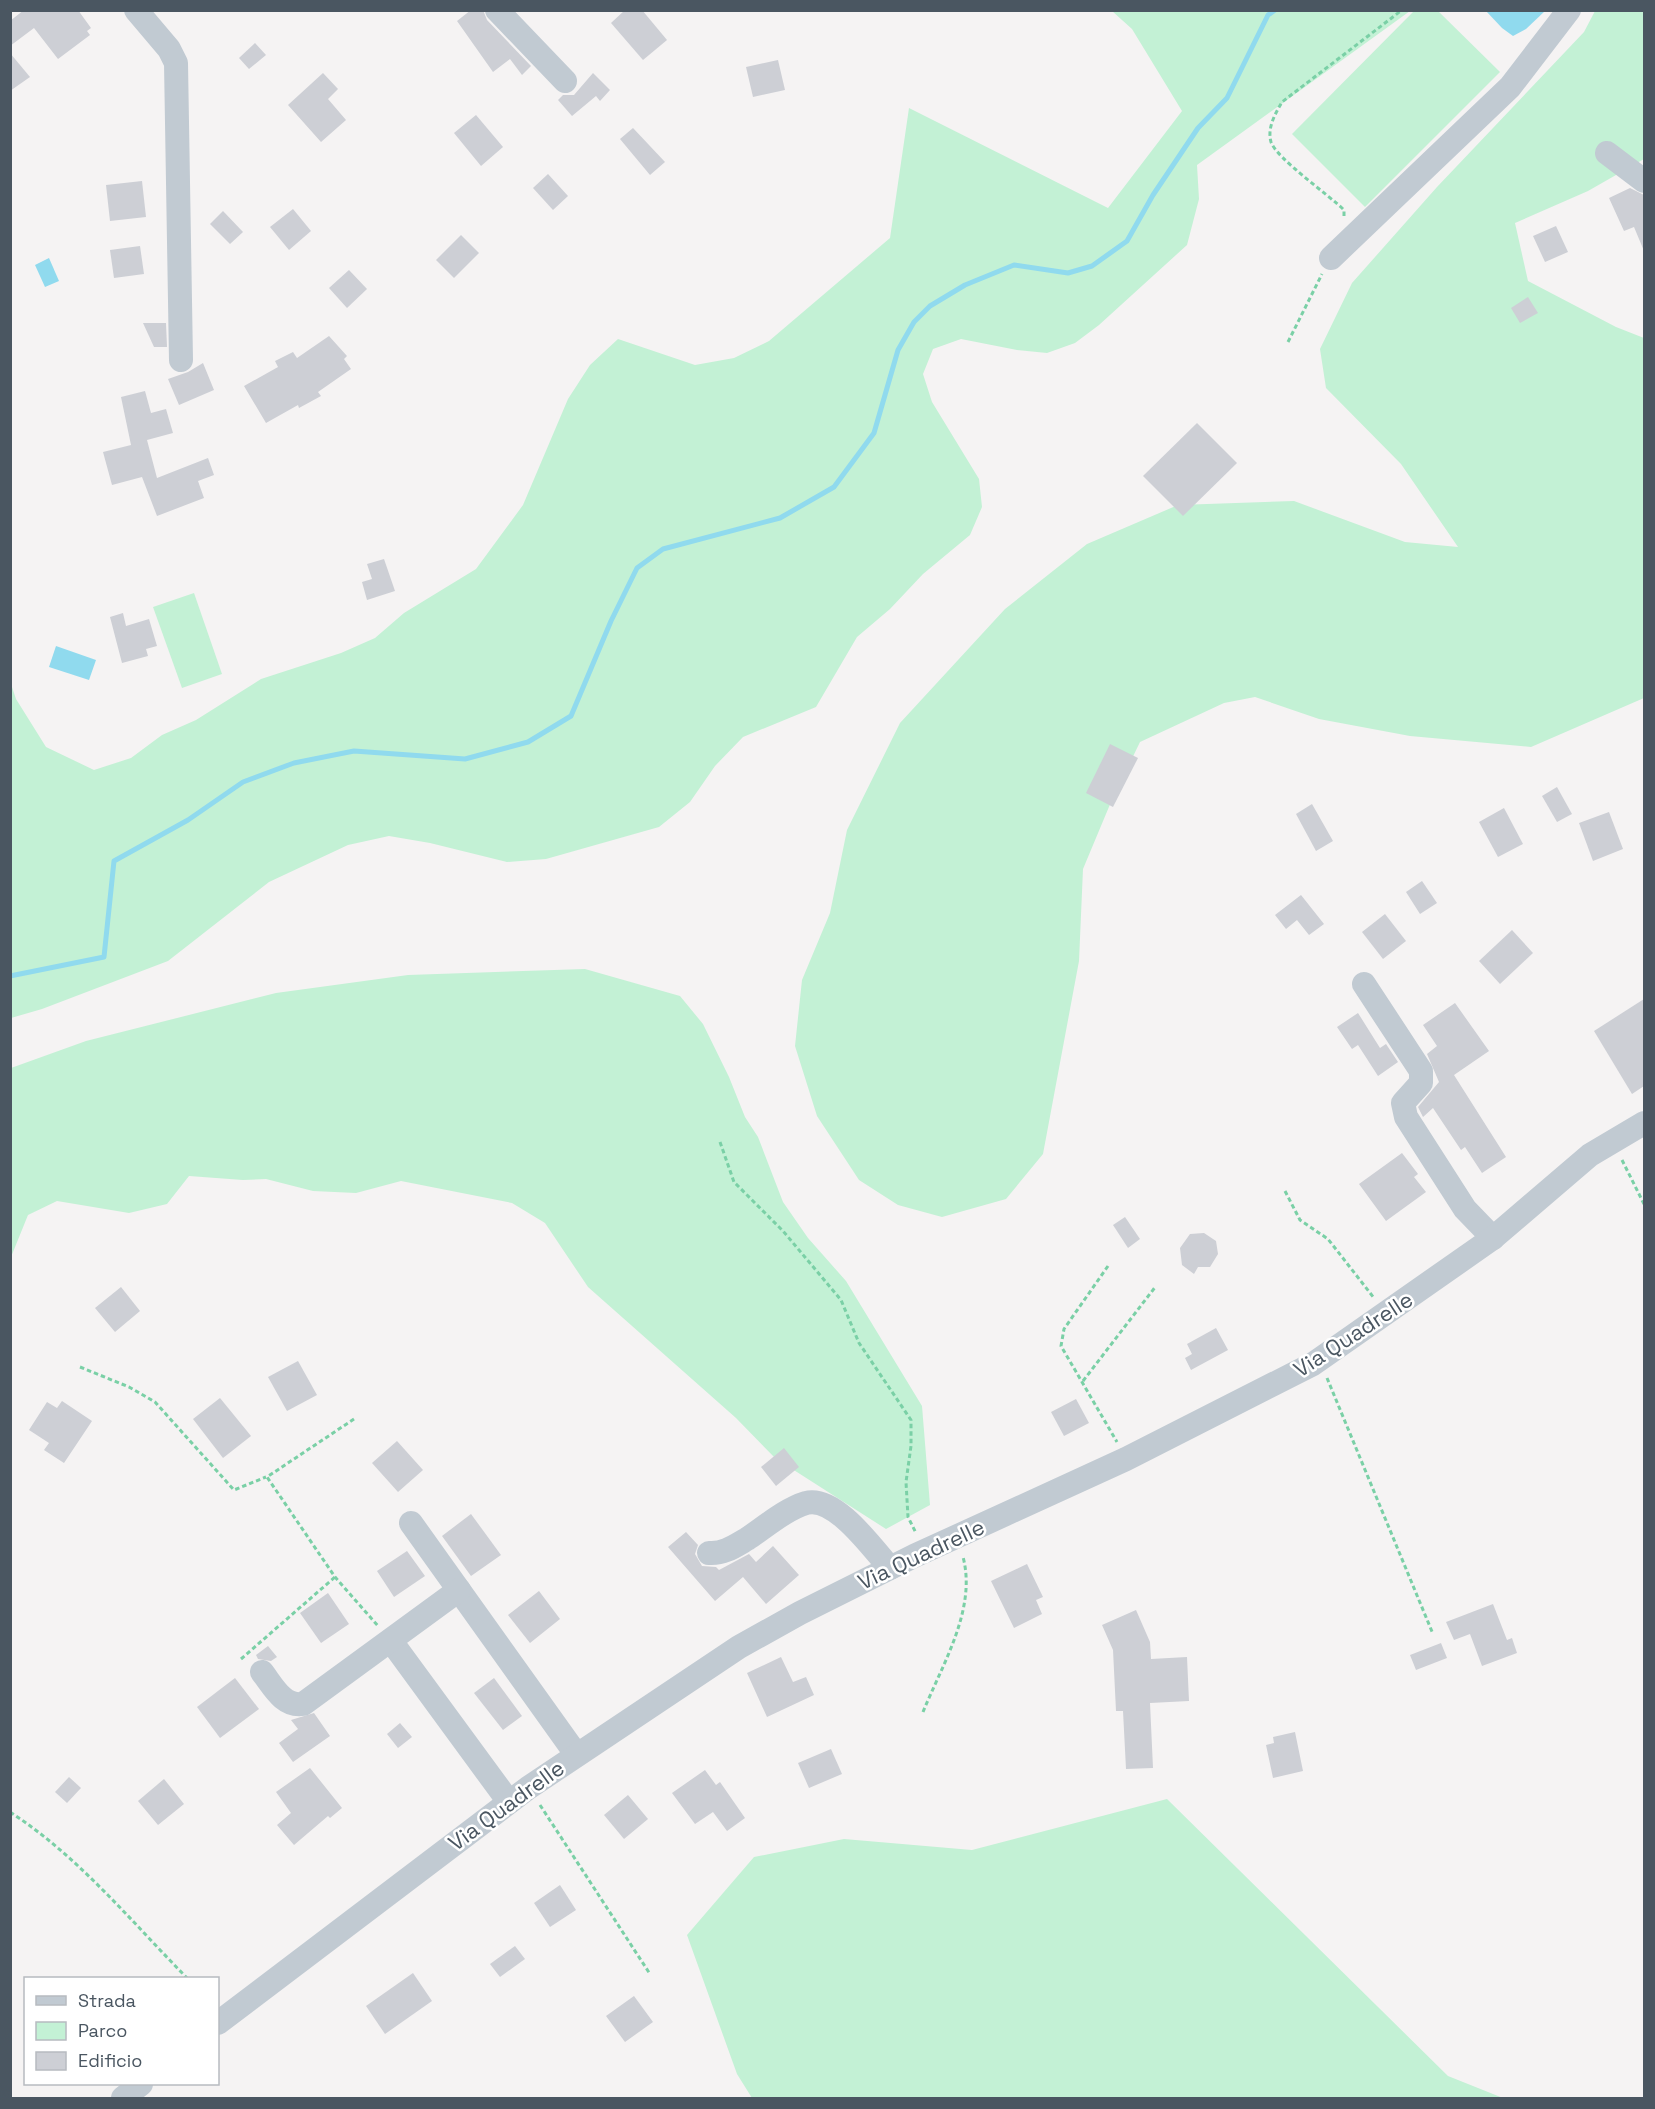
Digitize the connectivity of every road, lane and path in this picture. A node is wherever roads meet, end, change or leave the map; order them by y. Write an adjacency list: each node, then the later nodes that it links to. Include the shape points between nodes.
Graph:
1 (136, 10): 11 (street, via 176,63)
2 (497, 10): 5 (street)
3 (1402, 10): 8 (path, via 1282,102 1272,120 1271,142 1277,151 1344,210)
4 (1569, 10): 9 (street, via 1510,87)
5 (565, 81)
6 (1607, 153): 7 (street)
7 (1644, 181)
8 (1344, 222)
9 (1331, 258): 10 (path)
10 (1287, 342)
11 (181, 360)
12 (1364, 984): 18 (street, via 1421,1071 1421,1083 1403,1103 1406,1117 1465,1209)
13 (1644, 1123): 14 (street, Via Quadrelle)
14 (1614, 1139): 17 (path); 18 (street, Via Quadrelle, via 1583,1160)
15 (720, 1142): 30 (path, via 734,1182 783,1231 841,1300 859,1343 911,1420 906,1482 908,1517)
16 (1285, 1191): 21 (path, via 1300,1220 1331,1243)
17 (1644, 1204)
18 (1493, 1238): 21 (street, Via Quadrelle)
19 (1108, 1266): 24 (path, via 1064,1329 1061,1346)
20 (1156, 1286): 24 (path)
21 (1387, 1314): 22 (street, Via Quadrelle)
22 (1319, 1359): 26 (street, Via Quadrelle); 35 (path)
23 (80, 1367): 27 (path, via 129,1386 155,1402 234,1490)
24 (1083, 1381): 26 (path)
25 (354, 1419): 27 (path)
26 (1126, 1459): 29 (street, Via Quadrelle)
27 (267, 1477): 33 (path)
28 (411, 1523): 34 (street)
29 (958, 1536): 30 (street, Via Quadrelle); 39 (path, via 966,1569 966,1599)
30 (924, 1552): 32 (street, Via Quadrelle)
31 (709, 1553): 32 (street, via 729,1550 792,1510 813,1502 842,1516)
32 (890, 1568): 40 (street, Via Quadrelle, via 745,1644)
33 (335, 1577): 36 (path); 37 (path)
34 (459, 1590): 36 (street); 40 (street)
35 (1433, 1634)
36 (391, 1641): 38 (street, via 303,1704 284,1700); 41 (street)
37 (241, 1659)
38 (262, 1672)
39 (923, 1712)
40 (576, 1754): 41 (street, Via Quadrelle)
41 (519, 1795): 43 (path); 45 (street, Via Quadrelle)
42 (10, 1812): 44 (path, via 70,1859)
43 (650, 1974)
44 (186, 1977)
45 (219, 2022)
46 (140, 2085): 47 (street)
47 (123, 2098)

